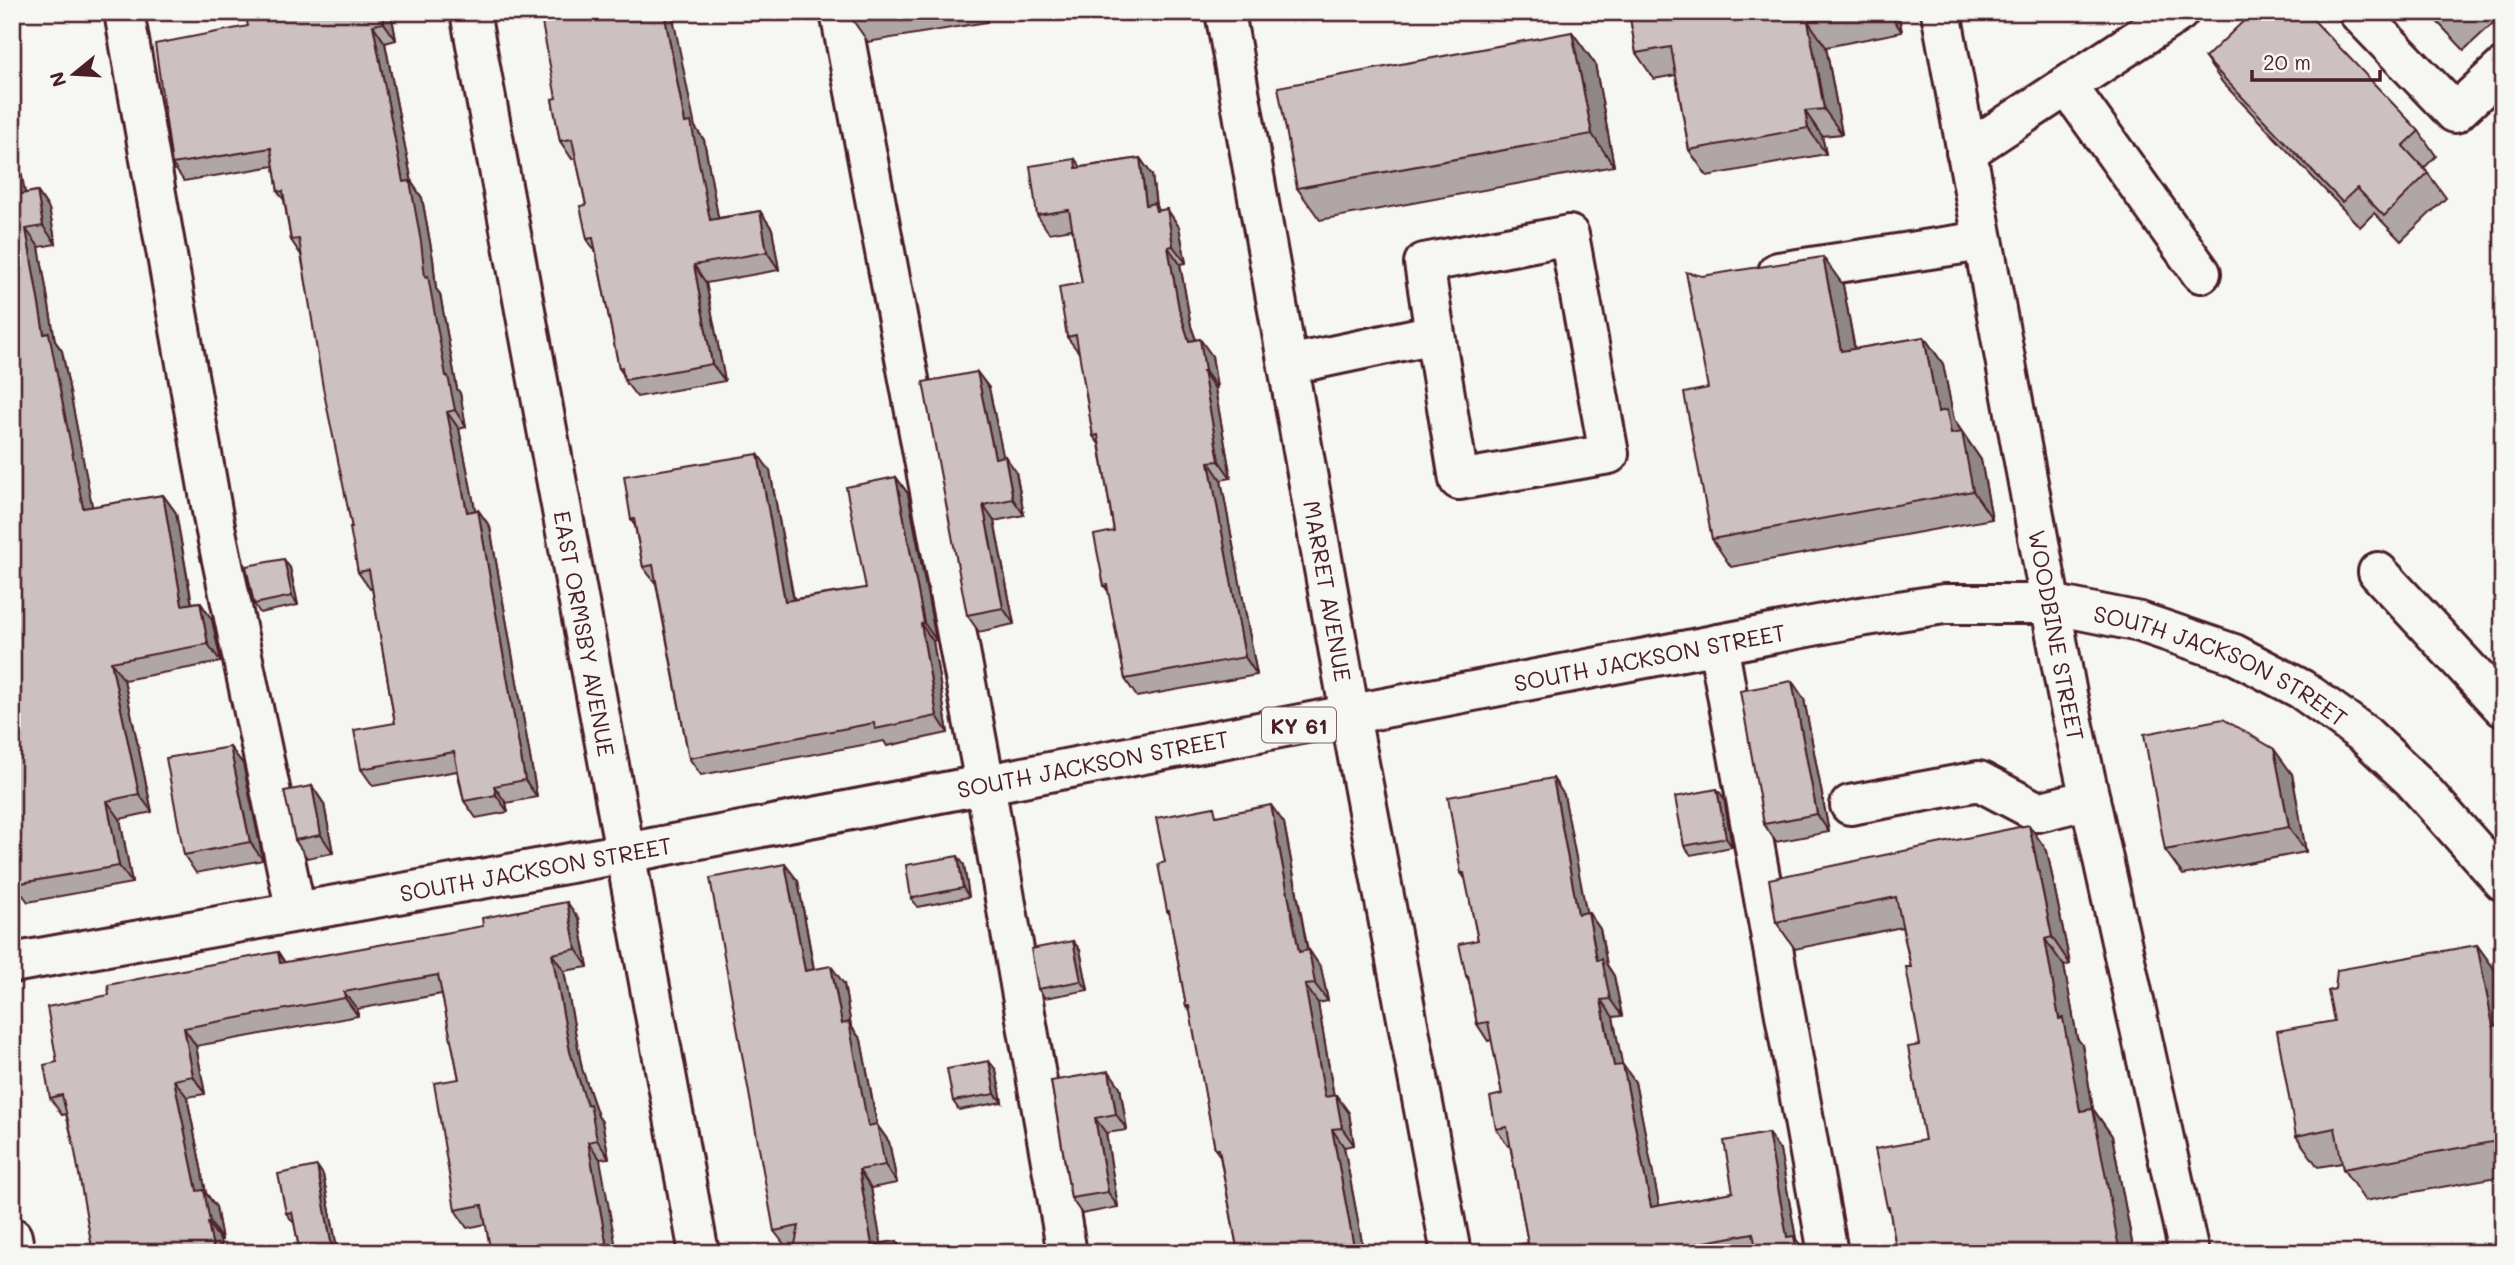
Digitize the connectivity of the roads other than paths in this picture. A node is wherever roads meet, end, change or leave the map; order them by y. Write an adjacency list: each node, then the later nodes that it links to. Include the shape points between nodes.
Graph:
1 (124, 12): 26 (street, via 214,522)
2 (470, 12): 24 (street, EAST ORMSBY AVENUE)
3 (840, 12): 21 (street)
4 (1225, 12): 15 (street, MARRET AVENUE)
5 (1941, 12): 10 (street, WOODBINE STREET)
6 (2179, 12): 9 (street)
7 (2358, 12): 8 (street, via 2455,113)
8 (2503, 68)
9 (2068, 87): 10 (street); 12 (street)
10 (1966, 152): 11 (street, WOODBINE STREET)
11 (1983, 241): 13 (street); 17 (street, WOODBINE STREET)
12 (2201, 274)
13 (1745, 277)
14 (1435, 334): 14 (street, via 1459,480 1609,454 1569,235 1424,263); 15 (street)
15 (1288, 365): 20 (street, MARRET AVENUE)
16 (2378, 572): 19 (street)
17 (2050, 604): 18 (street, SOUTH JACKSON STREET / KY 61, via 1944,604); 22 (street, WOODBINE STREET); 25 (street, SOUTH JACKSON STREET / KY 61, via 2159,628 2234,654 2301,689 2375,744 2414,781)
18 (1718, 644): 20 (street, SOUTH JACKSON STREET / KY 61); 33 (street)
19 (2503, 707)
20 (1350, 715): 21 (street, SOUTH JACKSON STREET / KY 61); 32 (street, MARRET AVENUE)
21 (985, 784): 24 (street, SOUTH JACKSON STREET / KY 61); 31 (street)
22 (2091, 799): 23 (street, via 2038,812 1979,781); 34 (street, WOODBINE STREET)
23 (1850, 805)
24 (626, 853): 26 (street, SOUTH JACKSON STREET / KY 61); 30 (street, EAST ORMSBY AVENUE)
25 (2503, 881)
26 (296, 912): 27 (street, SOUTH JACKSON STREET / KY 61)
27 (12, 963)
28 (12, 1237): 29 (street)
29 (15, 1253)
30 (699, 1253)
31 (1067, 1253)
32 (1451, 1253)
33 (1828, 1253)
34 (2189, 1253)

